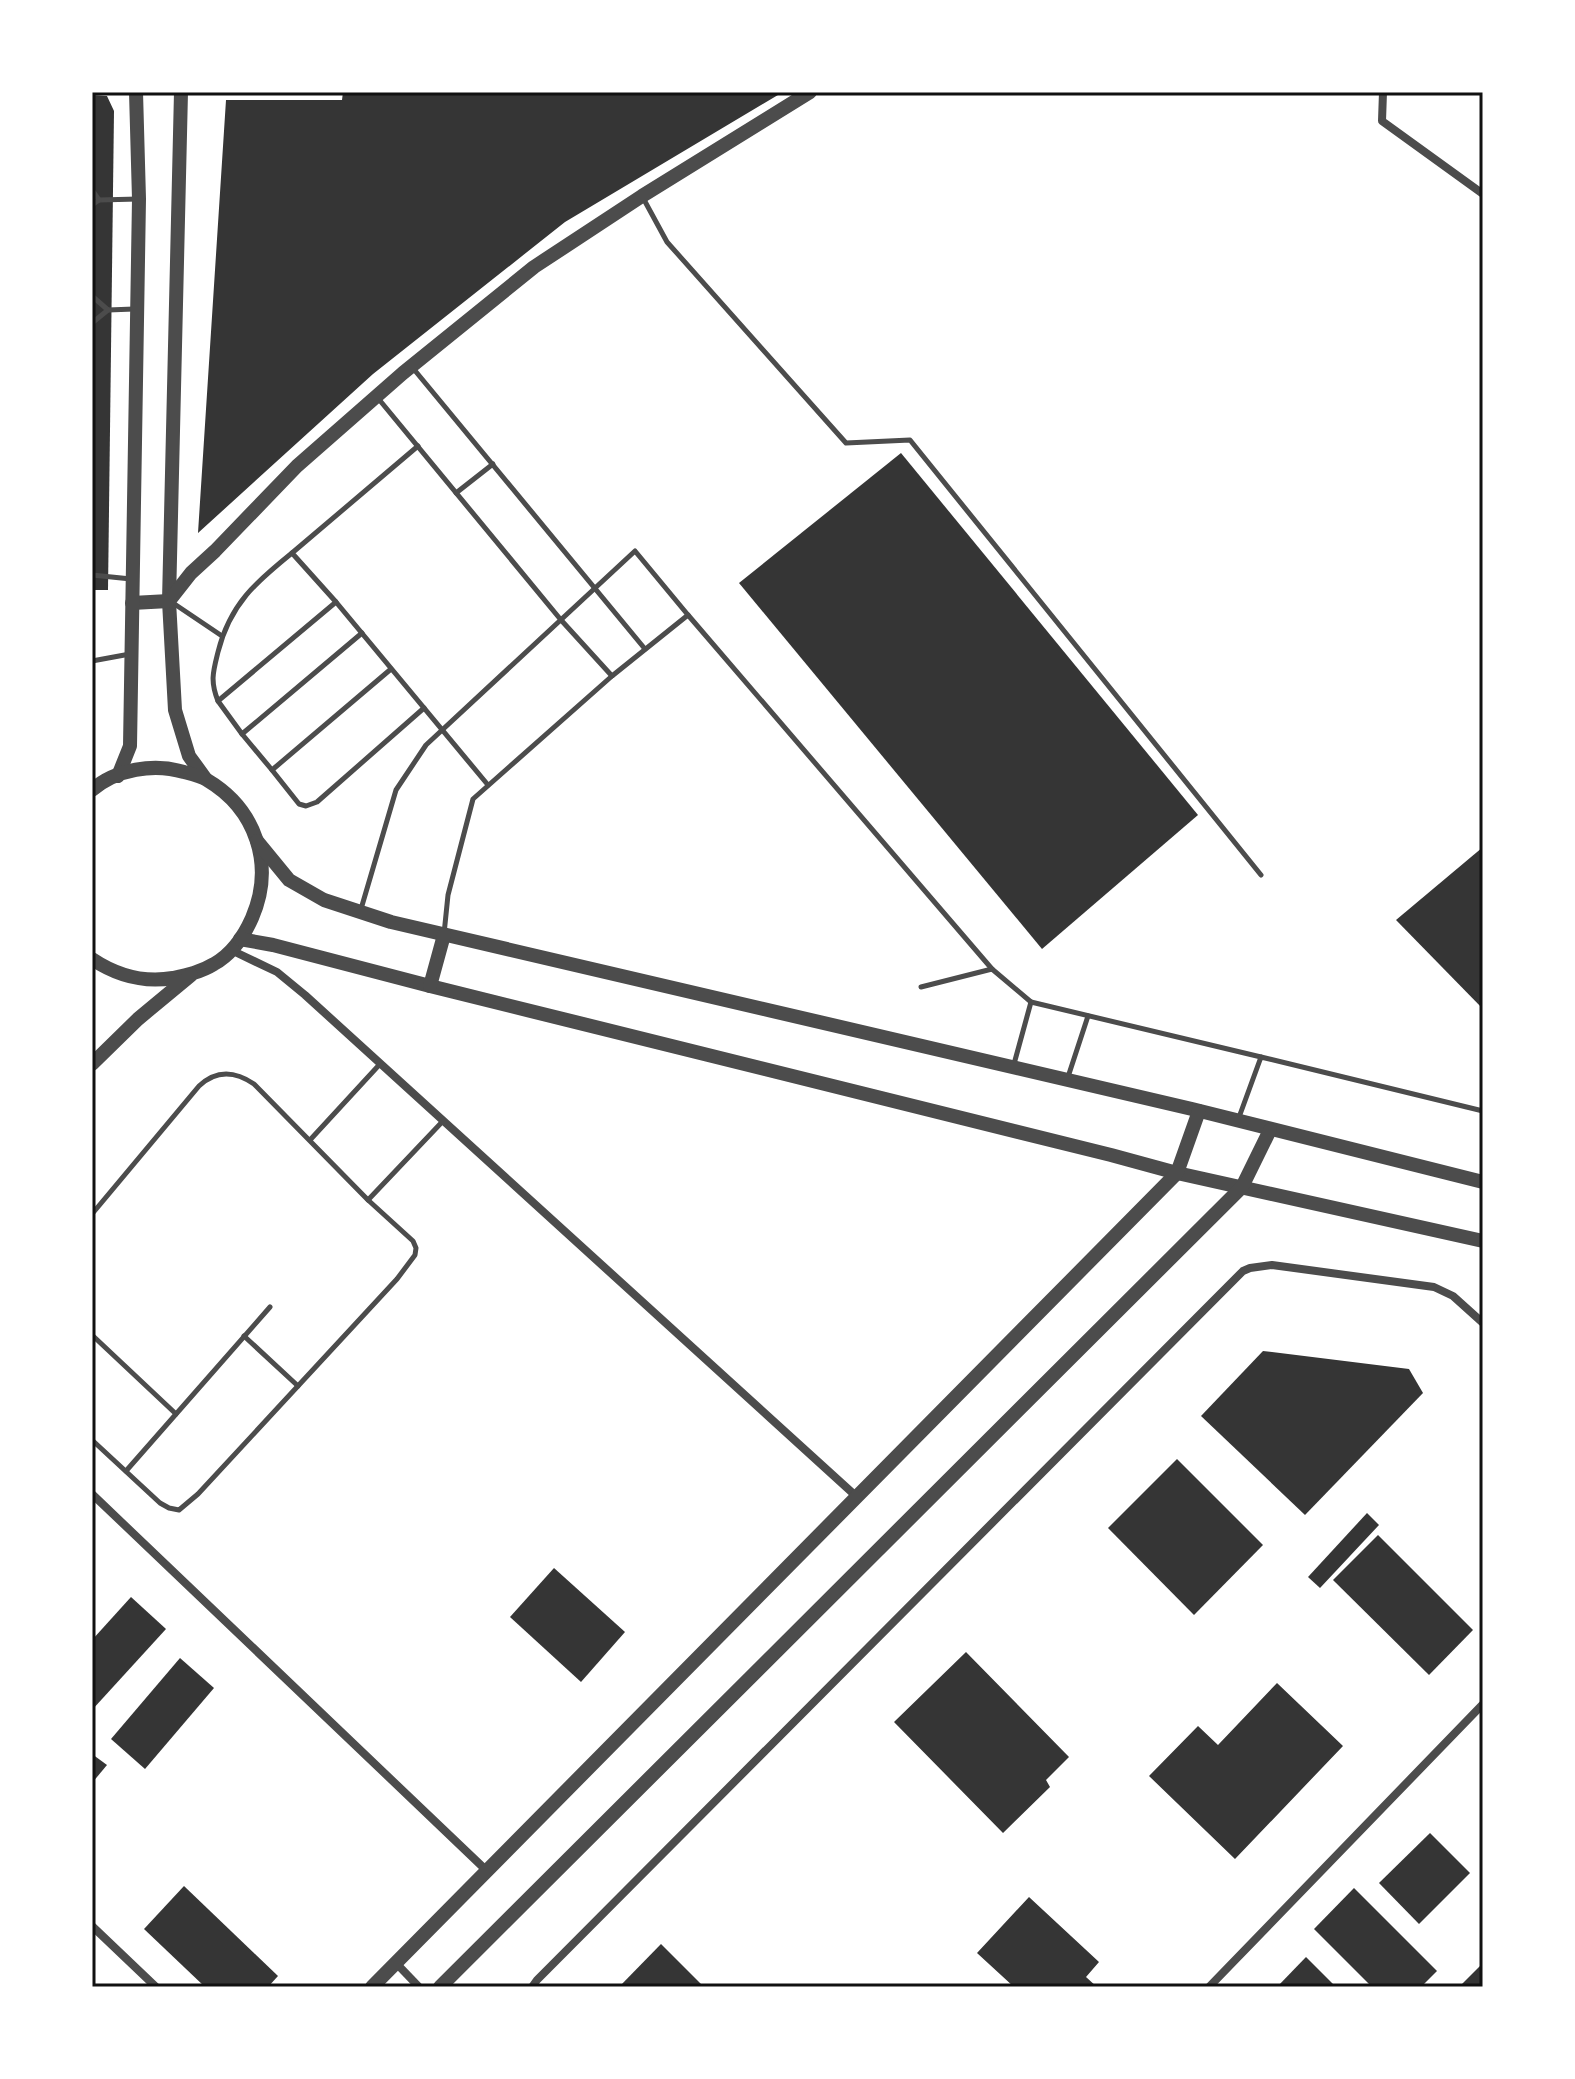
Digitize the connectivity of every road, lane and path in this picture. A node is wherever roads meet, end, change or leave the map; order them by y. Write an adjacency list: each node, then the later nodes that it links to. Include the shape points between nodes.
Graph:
1 (136, 92): 8 (street)
2 (181, 92): 24 (street)
3 (810, 92): 7 (street)
4 (1383, 92): 6 (street, via 1382,121)
5 (92, 190): 9 (lane)
6 (1483, 194)
7 (642, 196): 15 (street, via 534,267); 46 (lane, via 667,242 846,443 910,440)
8 (139, 199): 9 (lane); 12 (street)
9 (99, 200): 10 (lane)
10 (92, 205)
11 (92, 296): 13 (lane)
12 (137, 309): 13 (lane); 22 (street)
13 (108, 310): 14 (lane)
14 (92, 323)
15 (411, 367): 16 (street); 18 (lane)
16 (377, 396): 17 (lane); 24 (street, via 297,466)
17 (418, 446): 19 (lane); 20 (lane)
18 (493, 464): 19 (lane); 23 (lane)
19 (456, 493): 28 (lane)
20 (292, 553): 25 (lane); 30 (lane, via 244,596)
21 (92, 575): 22 (lane)
22 (132, 579): 26 (street)
23 (596, 588): 27 (lane, via 635,551); 28 (lane); 31 (lane)
24 (169, 601): 26 (street); 30 (lane); 42 (street, via 175,710 189,756)
25 (336, 602): 29 (lane); 36 (lane)
26 (132, 603): 32 (street)
27 (688, 615): 31 (lane); 51 (lane)
28 (561, 620): 35 (lane); 38 (lane)
29 (362, 633): 34 (lane); 39 (lane)
30 (222, 636): 36 (lane, via 212,674)
31 (645, 650): 35 (lane)
32 (131, 654): 33 (lane); 41 (street, via 130,746)
33 (92, 661)
34 (391, 668): 37 (lane); 40 (lane)
35 (612, 676): 43 (lane)
36 (218, 701): 39 (lane)
37 (424, 708): 38 (lane); 40 (lane, via 317,802 299,804)
38 (442, 730): 43 (lane); 47 (lane, via 396,790)
39 (242, 734): 40 (lane)
40 (272, 770)
41 (118, 776): 42 (street, via 135,769 171,768); 44 (street)
42 (205, 778): 45 (street, via 234,800)
43 (488, 785): 48 (lane, via 473,799 466,819)
44 (92, 790)
45 (257, 841): 47 (street, via 289,880); 49 (street, via 263,865 259,901)
46 (1261, 875)
47 (360, 912): 48 (street)
48 (444, 935): 53 (street); 60 (street)
49 (236, 945): 52 (street, via 216,964); 53 (street, via 273,945); 58 (street, via 277,972)
50 (92, 959): 52 (street, via 124,976 158,980)
51 (992, 969): 54 (lane); 55 (lane)
52 (192, 974): 59 (street)
53 (430, 986): 68 (street)
54 (921, 987)
55 (1031, 1002): 56 (lane); 60 (lane)
56 (1088, 1016): 57 (lane); 61 (lane)
57 (1261, 1057): 63 (lane); 65 (lane)
58 (381, 1063): 64 (street); 67 (lane)
59 (92, 1064)
60 (1012, 1068): 61 (street)
61 (1067, 1081): 62 (street)
62 (1199, 1111): 65 (street); 68 (street)
63 (1483, 1111)
64 (444, 1120): 71 (lane); 83 (street)
65 (1237, 1121): 66 (street)
66 (1270, 1130): 69 (street); 70 (street)
67 (310, 1140): 71 (lane); 72 (lane, via 244,1077 214,1075 199,1086)
68 (1177, 1173): 70 (street); 83 (street)
69 (1483, 1182)
70 (1242, 1187): 73 (street); 91 (street)
71 (368, 1200): 78 (lane, via 413,1241 415,1255)
72 (92, 1214)
73 (1483, 1241)
74 (270, 1307): 77 (lane)
75 (1483, 1323): 92 (street, via 1434,1287 1272,1265 1243,1271)
76 (92, 1335): 79 (lane)
77 (244, 1336): 78 (lane); 79 (lane)
78 (298, 1386): 81 (lane, via 179,1510 160,1503)
79 (176, 1414): 81 (lane)
80 (92, 1440): 81 (lane)
81 (126, 1471)
82 (92, 1494): 85 (street)
83 (857, 1497): 85 (street)
84 (1483, 1704): 93 (street)
85 (487, 1871): 87 (street)
86 (92, 1926): 88 (street)
87 (396, 1963): 89 (street); 90 (street)
88 (156, 1987)
89 (372, 1987)
90 (419, 1987)
91 (440, 1987)
92 (532, 1987)
93 (1209, 1987)

